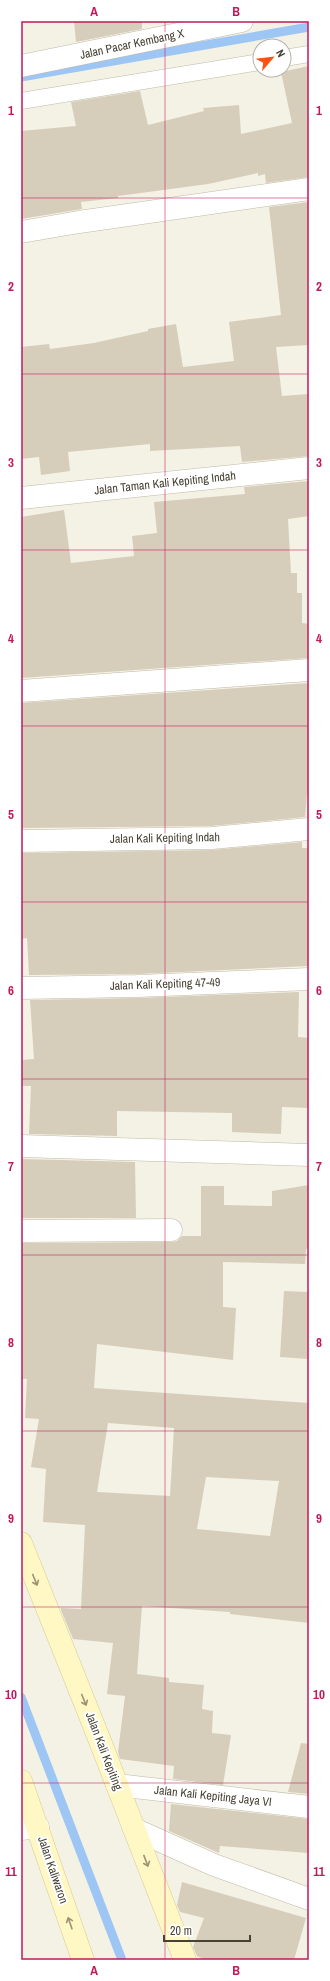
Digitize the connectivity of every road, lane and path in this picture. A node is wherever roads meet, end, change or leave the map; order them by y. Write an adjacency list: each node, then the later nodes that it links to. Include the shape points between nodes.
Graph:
1 (242, 21): 5 (street, Jalan Pacar Kembang X)
2 (309, 54): 3 (lane)
3 (292, 57)
4 (252, 63): 6 (lane)
5 (21, 66)
6 (21, 101)
7 (309, 189): 8 (street)
8 (21, 232)
9 (309, 468): 10 (street, Jalan Taman Kali Kepiting Indah)
10 (21, 498)
11 (309, 670): 12 (street)
12 (21, 691)
13 (309, 829): 14 (street, Jalan Kali Kepiting Indah, via 212,838)
14 (21, 841)
15 (309, 979): 16 (street, Jalan Kali Kepiting 47-49)
16 (21, 988)
17 (21, 1146): 18 (street)
18 (309, 1156)
19 (171, 1230): 20 (street)
20 (21, 1231)
21 (21, 1543): 23 (main road, Jalan Kali Kepiting, one-way to 23)
22 (21, 1781): 25 (main road, Jalan Kaliwaron)
23 (117, 1785): 24 (street, Jalan Kali Kepiting Jaya VI); 26 (main road, Jalan Kali Kepiting)
24 (309, 1806)
25 (28, 1821): 28 (main road, Jalan Kaliwaron, one-way to 25)
26 (134, 1829): 27 (street, via 214,1865); 29 (main road, Jalan Kali Kepiting, one-way to 29)
27 (309, 1899)
28 (83, 1960)
29 (184, 1960)

